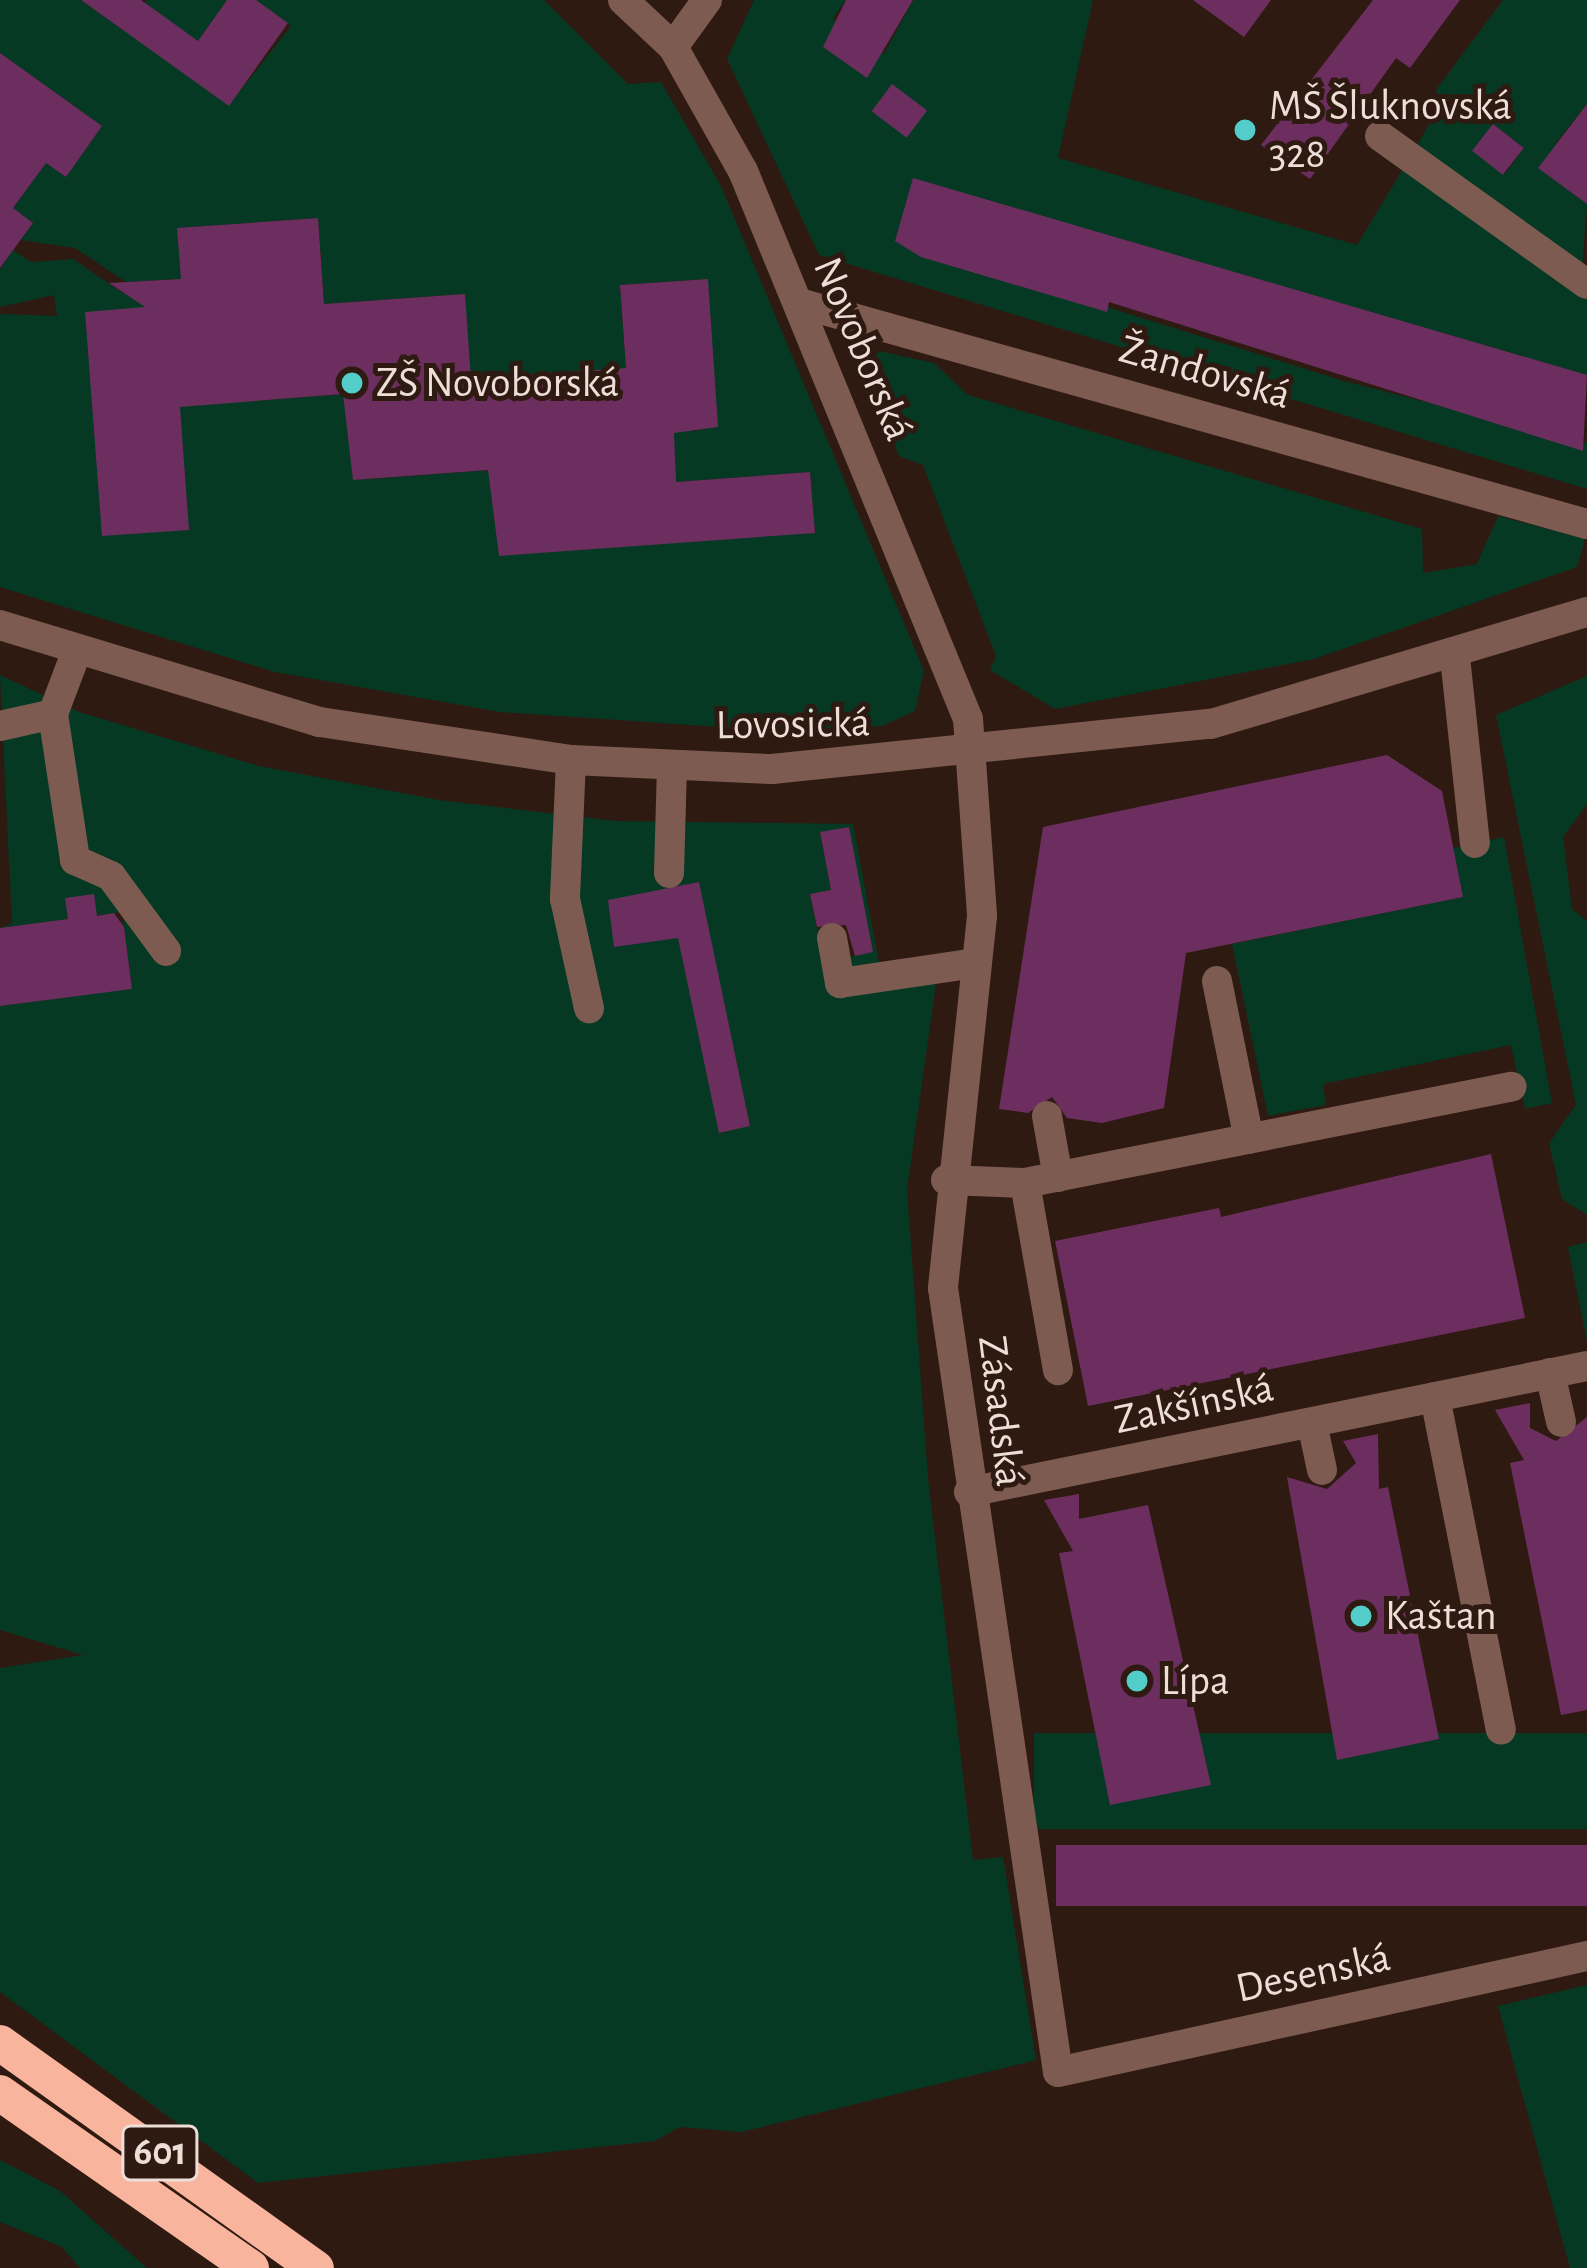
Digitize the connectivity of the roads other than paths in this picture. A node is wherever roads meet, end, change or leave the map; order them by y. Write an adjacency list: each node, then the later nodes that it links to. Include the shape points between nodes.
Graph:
1 (623, 0): 3 (street, Novoborská)
2 (707, 0): 3 (street)
3 (673, 47): 6 (street, Novoborská)
4 (1380, 136): 5 (street)
5 (1587, 284)
6 (800, 303): 7 (street, Žandovská); 14 (street, Novoborská, via 957,685)
7 (1587, 524)
8 (1587, 612): 11 (street, Lovosická)
9 (0, 625): 10 (street, Lovosická)
10 (76, 653): 12 (street); 15 (street, Lovosická, via 320,722)
11 (1456, 657): 14 (street, Lovosická, via 1211,724); 17 (street)
12 (53, 714): 13 (street); 20 (street, via 75,860 111,876)
13 (0, 726)
14 (975, 757): 16 (street, Lovosická); 21 (street, Zásadská, via 984,872)
15 (571, 760): 16 (street, Lovosická); 23 (street, via 565,899)
16 (672, 768): 18 (street)
17 (1475, 843)
18 (669, 872)
19 (832, 938): 21 (street, via 840,983)
20 (166, 951)
21 (976, 963): 28 (street, Zásadská)
22 (1217, 982): 26 (street)
23 (589, 1008)
24 (1512, 1087): 26 (street)
25 (1047, 1116): 27 (street)
26 (1250, 1139): 27 (street)
27 (1058, 1177): 29 (street)
28 (946, 1180): 29 (street); 37 (street, Zásadská, via 943,1288)
29 (1024, 1183): 31 (street)
30 (1587, 1366): 32 (street, Zakšínská)
31 (1058, 1370)
32 (1550, 1373): 33 (street, Zakšínská); 34 (street)
33 (1435, 1397): 35 (street, Zakšínská); 38 (street)
34 (1561, 1422)
35 (1312, 1423): 36 (street); 37 (street, Zakšínská)
36 (1322, 1470)
37 (969, 1492): 41 (street, Zásadská)
38 (1501, 1730)
39 (1587, 1956): 41 (street, Desenská)
40 (0, 2043): 44 (highway, 601)
41 (1058, 2072)
42 (0, 2093): 43 (highway, 601)
43 (250, 2268)
44 (316, 2268)

